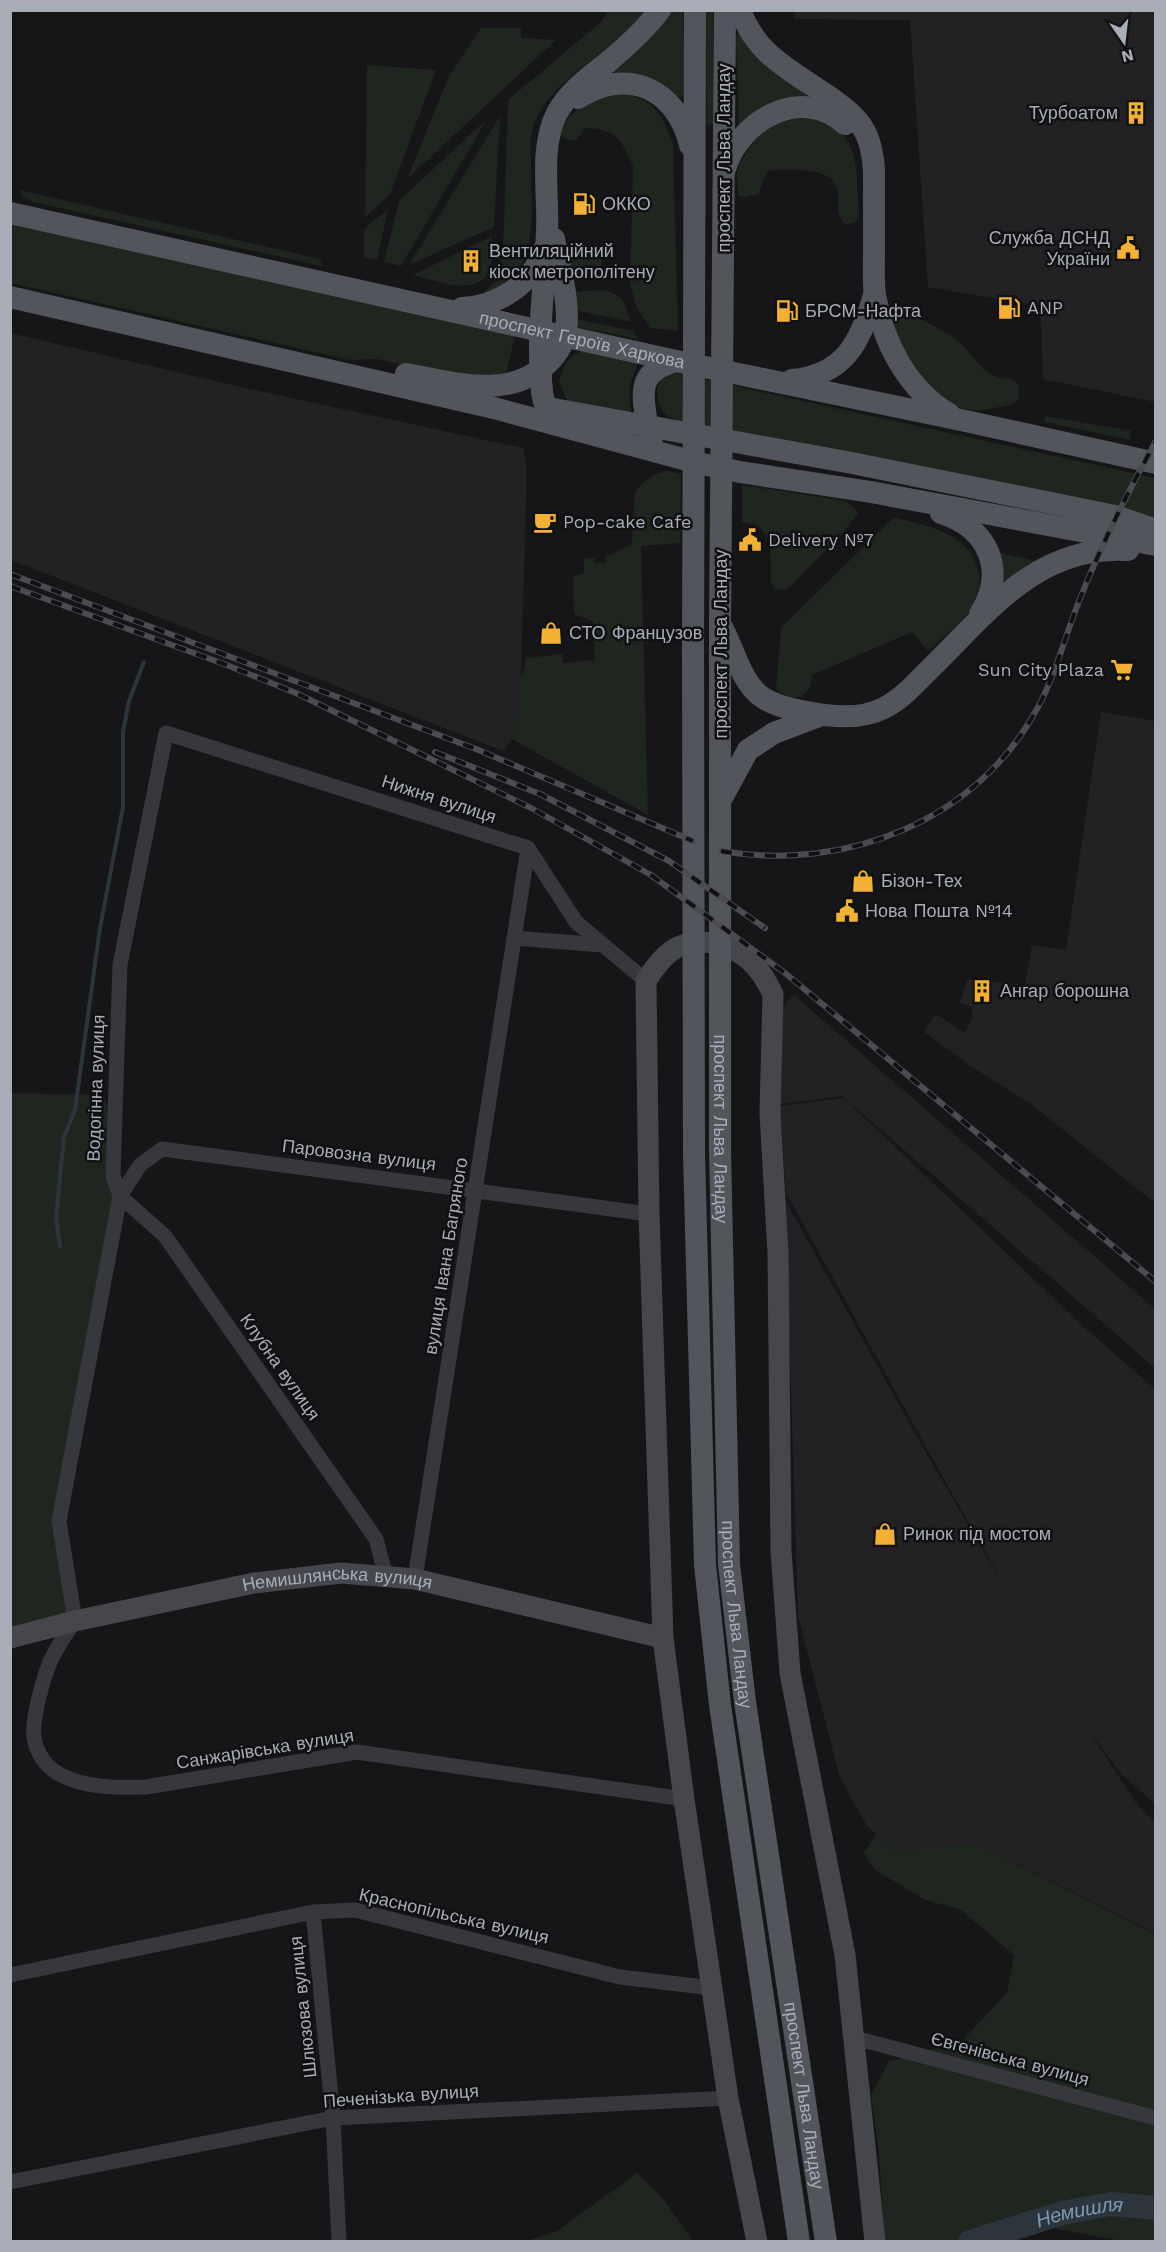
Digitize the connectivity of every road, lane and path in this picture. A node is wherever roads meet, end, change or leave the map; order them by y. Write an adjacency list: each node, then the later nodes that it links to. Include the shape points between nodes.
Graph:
1 (660, 10): 5 (main road, via 636,37 574,90)
2 (695, 10): 6 (main road, проспект Льва Ландау)
3 (725, 10): 7 (main road, проспект Льва Ландау)
4 (740, 10): 8 (main road, via 752,36 767,55 837,103 859,123 870,145)
5 (556, 116): 9 (main road, via 578,98 602,86 621,83 650,90 677,112 688,136); 11 (main road, via 548,146)
6 (695, 145): 7 (main road); 9 (main road, проспект Льва Ландау)
7 (724, 145): 10 (main road, проспект Льва Ландау)
8 (874, 170): 10 (main road, via 866,148 840,120 819,109 799,106 775,112 752,127 731,154); 14 (main road)
9 (696, 173): 59 (main road, проспект Льва Ландау, via 694,1154 705,1565 720,1705)
10 (724, 173): 31 (main road, проспект Льва Ландау)
11 (548, 208): 13 (main road); 17 (main road, via 566,311)
12 (10, 213): 16 (main road, проспект Героїв Харкова)
13 (548, 232): 16 (main road, via 536,266 510,293 483,306); 17 (main road)
14 (874, 293): 21 (main road, via 863,331 846,356 819,375); 24 (main road, via 888,339 905,372 933,402)
15 (10, 297): 20 (main road)
16 (436, 307): 17 (main road, проспект Героїв Харкова)
17 (551, 332): 18 (main road, проспект Героїв Харкова); 19 (main road)
18 (676, 361): 21 (main road, проспект Героїв Харкова); 22 (main road, via 657,368 648,377 643,391)
19 (543, 367): 20 (main road, via 511,383 490,387 396,373); 23 (main road, via 542,391)
20 (354, 376): 23 (main road, via 401,380)
21 (780, 381): 24 (main road, проспект Героїв Харкова)
22 (645, 416): 23 (main road); 25 (main road, via 656,444); 28 (main road, via 673,431 1115,516)
23 (565, 419): 25 (main road)
24 (961, 420): 26 (main road, проспект Героїв Харкова)
25 (678, 458): 27 (main road, via 740,472)
26 (1155, 463)
27 (871, 492): 29 (main road); 32 (main road, via 954,518 975,532 990,558 993,581)
28 (1155, 530)
29 (1155, 545)
30 (1155, 552): 32 (main road, via 1100,550 1051,563 1020,583)
31 (720, 625): 33 (main road, via 755,692 774,703); 35 (main road, проспект Льва Ландау)
32 (973, 626): 33 (main road, via 883,709 862,715)
33 (822, 715): 35 (main road, via 774,733 748,750)
34 (166, 733): 36 (street, Нижня вулиця); 41 (street, Водогінна вулиця, via 120,965 113,1176)
35 (721, 800): 60 (main road, проспект Льва Ландау, via 720,1150 729,1564 745,1702)
36 (528, 848): 37 (street, вулиця Івана Багряного); 38 (street, via 576,922)
37 (514, 938): 38 (street); 40 (street, вулиця Івана Багряного)
38 (602, 945): 39 (street)
39 (646, 981): 42 (street); 52 (street, via 677,947 707,943 747,957 773,994 770,1113 778,1253 781,1551 790,1672 845,1955)
40 (476, 1190): 41 (street, Паровозна вулиця, via 162,1149 140,1165); 42 (street, Паровозна вулиця); 44 (street, вулиця Івана Багряного)
41 (120, 1196): 43 (street, Клубна вулиця, via 172,1246 376,1539); 45 (street, Водогінна вулиця, via 59,1521)
42 (649, 1214): 47 (street)
43 (386, 1576): 44 (street, Немишлянська вулиця); 45 (street, Немишлянська вулиця, via 341,1573 254,1583)
44 (415, 1579): 47 (street, Немишлянська вулиця)
45 (75, 1621): 46 (street, Немишлянська вулиця); 48 (street, Санжарівська вулиця, via 51,1658 33,1734 37,1751 45,1762 59,1774 87,1784 146,1787 357,1752)
46 (10, 1638)
47 (663, 1638): 48 (street)
48 (684, 1799): 51 (street)
49 (313, 1912): 50 (street, Краснопільська вулиця); 51 (street, Краснопільська вулиця, via 355,1910 620,1977); 54 (street, Шлюзова вулиця)
50 (10, 1975)
51 (712, 1988): 53 (street)
52 (855, 2038): 55 (street, Євгенівська вулиця); 61 (street)
53 (728, 2098): 54 (street, Печенізька вулиця); 58 (street)
54 (333, 2118): 56 (street, Печенізька вулиця); 57 (street, Шлюзова вулиця)
55 (1155, 2118)
56 (10, 2182)
57 (339, 2241)
58 (757, 2241)
59 (799, 2241)
60 (826, 2241)
61 (875, 2241)

